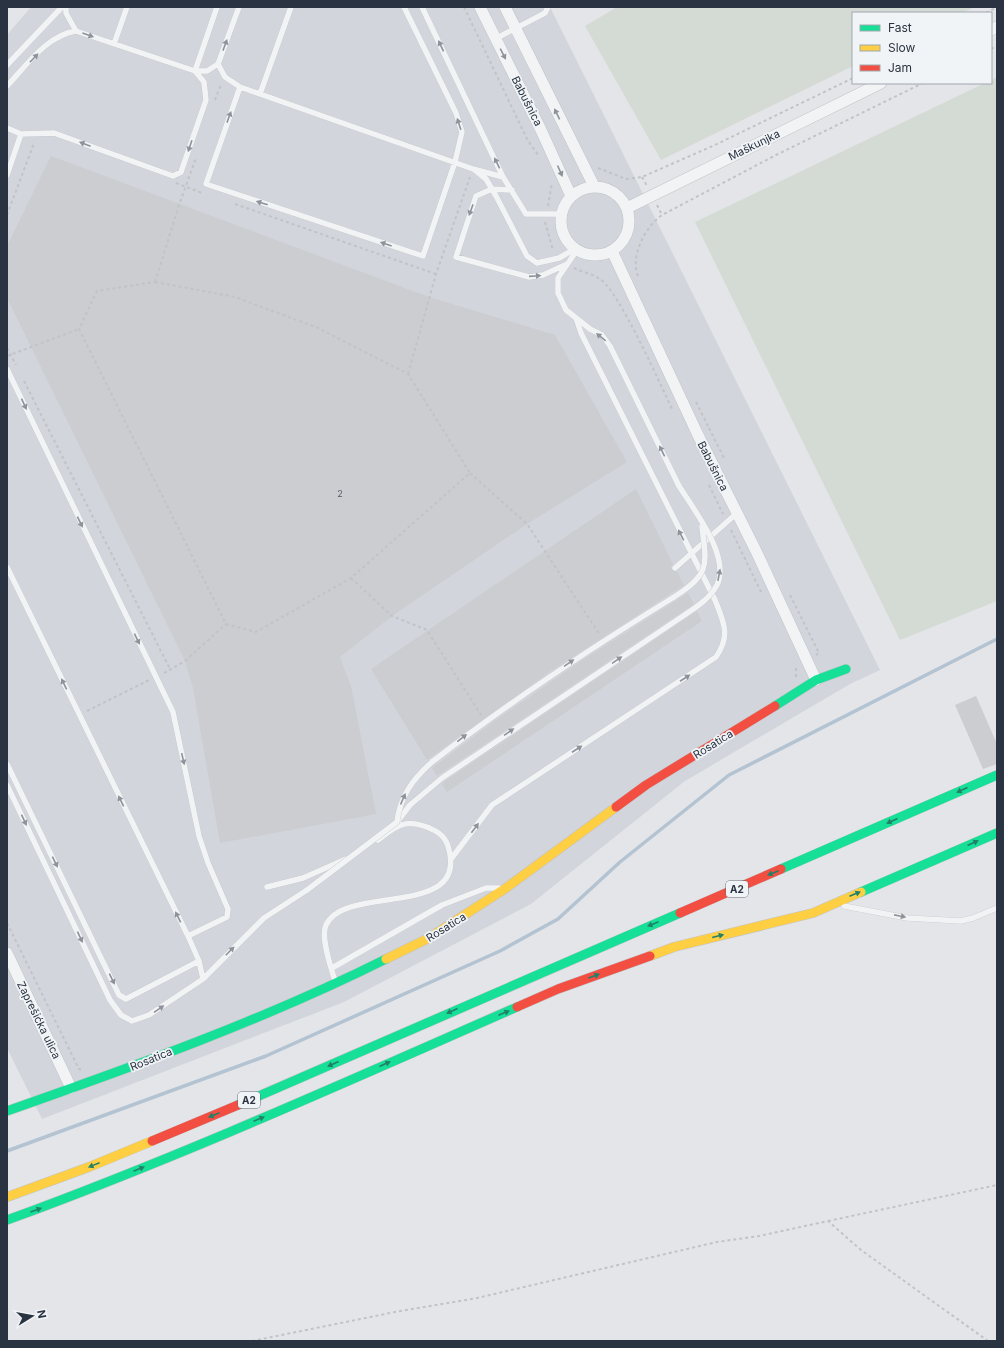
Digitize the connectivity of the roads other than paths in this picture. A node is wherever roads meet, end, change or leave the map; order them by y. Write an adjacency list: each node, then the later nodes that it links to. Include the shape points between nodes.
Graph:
1 (62, 7): 17 (lane)
2 (66, 7): 13 (lane, via 66,13)
3 (126, 7): 15 (lane)
4 (218, 7): 18 (lane)
5 (238, 7): 16 (lane, one-way to 5)
6 (404, 7): 25 (lane, one-way to 6, via 462,132 456,113)
7 (422, 7): 28 (lane, one-way to 7)
8 (480, 7): 14 (street, Babušnica)
9 (505, 7): 12 (street, Babušnica)
10 (548, 7): 12 (lane, via 545,13)
11 (290, 8): 22 (lane)
12 (516, 29): 14 (lane); 29 (street, Babušnica, one-way to 12)
13 (76, 31): 15 (lane, one-way to 15); 20 (lane, one-way to 13, via 46,45 57,37)
14 (496, 39): 32 (street, Babušnica, one-way to 32)
15 (114, 44): 18 (lane)
16 (218, 64): 18 (lane, via 207,71); 21 (lane, via 226,77)
17 (7, 66)
18 (195, 71): 24 (lane, one-way to 24, via 204,82 206,100 181,172 173,176 54,133)
19 (880, 84): 33 (street, Maškunjka)
20 (7, 86)
21 (240, 87): 22 (lane); 25 (lane, one-way to 21, via 423,256 206,184)
22 (260, 94): 25 (lane)
23 (7, 128): 24 (lane)
24 (21, 134): 27 (lane)
25 (455, 162): 26 (lane)
26 (473, 169): 28 (lane); 30 (lane)
27 (7, 175)
28 (503, 177): 31 (lane)
29 (594, 186): 32 (street); 33 (street, via 614,192)
30 (492, 189): 31 (lane); 35 (lane, via 527,256 537,262 559,258); 37 (lane, one-way to 37, via 476,196 456,257 529,277 543,275)
31 (512, 190): 34 (lane, via 526,214)
32 (571, 196): 34 (street)
33 (628, 208): 36 (street, via 630,228 620,245)
34 (562, 214): 35 (street, via 563,233)
35 (576, 250): 36 (street, via 594,256); 37 (lane)
36 (612, 252): 40 (street, Babušnica)
37 (567, 264): 38 (lane, via 558,278 558,292 566,310)
38 (576, 318): 41 (lane, one-way to 38, bridge, via 679,486 610,346 602,335); 42 (lane, one-way to 38, via 581,333)
39 (7, 369): 57 (lane, one-way to 57, via 173,712 199,836 228,909 227,917)
40 (737, 513): 42 (lane); 46 (street, Babušnica)
41 (702, 524): 50 (lane, one-way to 41, bridge, via 399,808 406,792 416,776 432,762 484,721 603,640 696,582 704,569 706,557); 50 (lane, one-way to 41, bridge, via 410,805 442,778 701,604 718,584 721,565 715,546)
42 (690, 553): 44 (lane); 52 (lane, one-way to 42, via 492,805 716,657 724,647 724,624)
43 (7, 567): 57 (lane, one-way to 43)
44 (675, 568)
45 (846, 669): 46 (main road, Rosatica)
46 (816, 680): 54 (main road, Rosatica, via 646,785)
47 (7, 764): 59 (lane, one-way to 59, via 119,995 126,999)
48 (997, 775): 65 (main road, A2, one-way to 65, via 269,1092 89,1167)
49 (7, 785): 61 (lane, one-way to 61, via 110,1000 121,1015 132,1020 149,1015)
50 (397, 822): 61 (lane, one-way to 50, bridge, via 264,918 307,890)
51 (997, 833): 55 (main road, A2, one-way to 51)
52 (451, 859): 53 (lane, via 448,844 441,834 412,822 394,828 362,852 303,878); 60 (lane, via 450,872 436,887 409,897 355,905 333,914 325,926 325,941)
53 (267, 887)
54 (506, 888): 60 (lane, via 486,888 442,905); 62 (main road, Rosatica, via 429,938)
55 (834, 904): 56 (lane, one-way to 56, via 907,918 961,922); 66 (main road, A2, one-way to 55, via 91,1189 311,1097 558,989 674,947 813,913)
56 (997, 908)
57 (188, 936): 59 (lane)
58 (7, 953): 63 (street, Zaprešićka ulica)
59 (199, 961): 61 (lane)
60 (332, 968): 62 (lane)
61 (203, 979)
62 (336, 984): 63 (main road, Rosatica, via 133,1067)
63 (71, 1088): 64 (main road, Rosatica)
64 (7, 1111)
65 (7, 1197)
66 (7, 1220)

